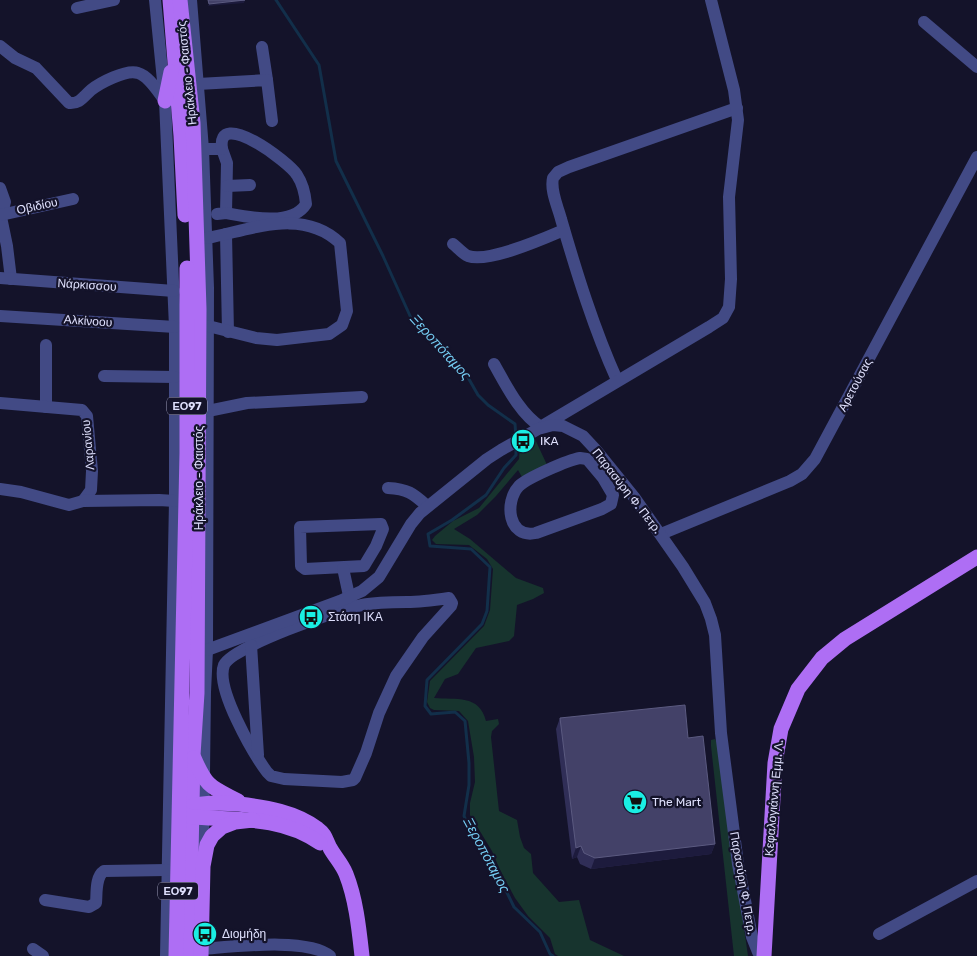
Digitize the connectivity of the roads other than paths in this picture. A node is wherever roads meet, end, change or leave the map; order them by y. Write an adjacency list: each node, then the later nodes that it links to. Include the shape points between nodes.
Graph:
1 (114, 0): 7 (street)
2 (155, 0): 16 (street)
3 (170, 0): 12 (main road, Ηράκλειο - Φαιστός / ΕΟ97)
4 (180, 0): 12 (main road, Ηράκλειο - Φαιστός / ΕΟ97)
5 (191, 0): 9 (street)
6 (711, 0): 17 (street)
7 (77, 8)
8 (924, 22): 13 (street)
9 (194, 32): 12 (main road); 15 (street)
10 (0, 46): 16 (street, via 36,68 68,103 75,104 94,87 132,72 147,80)
11 (262, 47): 14 (street)
12 (180, 51): 15 (main road, Ηράκλειο - Φαιστός / ΕΟ97); 16 (main road); 50 (main road, Ηράκλειο - Φαιστός / ΕΟ97, via 188,285)
13 (977, 67)
14 (267, 80): 15 (street); 18 (street)
15 (194, 84): 19 (main road); 62 (main road, Ηράκλειο - Φαιστός / ΕΟ97, via 199,309)
16 (165, 101): 35 (street)
17 (737, 108): 30 (street, via 558,172 552,183); 44 (street, via 737,136 729,197 731,279 726,315)
18 (272, 121)
19 (202, 124): 20 (street)
20 (203, 149): 21 (street); 29 (street)
21 (222, 149): 24 (street, via 227,163); 27 (street, via 221,141 230,132 267,147 296,173 304,188 306,204 302,211 291,216 265,218)
22 (977, 157): 58 (street, Αρετούσας, via 815,459 802,474 774,488)
23 (250, 185): 24 (street)
24 (227, 186): 27 (street)
25 (0, 188): 28 (street, via 5,202)
26 (74, 199): 28 (street, Οβιδίου)
27 (226, 213): 29 (street)
28 (1, 216): 34 (street, via 7,246)
29 (206, 217): 32 (street)
30 (564, 230): 33 (street, via 483,257 467,256); 44 (street)
31 (226, 234): 32 (street); 39 (street); 39 (street, via 281,223 305,224 330,233 340,243 347,311 342,325 329,334 277,340)
32 (207, 238): 37 (street)
33 (453, 244)
34 (5, 279): 35 (street, Νάρκισσου)
35 (174, 291): 38 (street)
36 (0, 316): 38 (street, Αλκίνοου)
37 (208, 326): 39 (street); 48 (street)
38 (175, 327): 43 (street)
39 (228, 332)
40 (46, 345): 47 (street)
41 (494, 364): 49 (street, via 510,394)
42 (104, 376): 43 (street)
43 (175, 377): 55 (street)
44 (617, 380): 49 (street)
45 (362, 397): 48 (street, via 247,403)
46 (0, 403): 47 (street, Λαρανίου)
47 (46, 407): 56 (street, Λαρανίου, via 82,410 87,416 92,471 91,490)
48 (208, 411): 60 (street)
49 (539, 428): 51 (street, Παρασύρη Φ. Πετρ., via 558,425 577,432); 57 (street, Παρασύρη Φ. Πετρ., via 487,459)
50 (187, 453): 55 (main road); 72 (main road, Ηράκλειο - Φαιστός / ΕΟ97)
51 (617, 472): 52 (street); 58 (street, Παρασύρη Φ. Πετρ.)
52 (603, 478): 52 (street, via 613,495 613,501 607,507 536,533 526,534 517,529 510,503 520,486 529,480 580,458 588,459)
53 (0, 488): 56 (street, via 69,505)
54 (388, 488): 57 (street, via 414,494)
55 (175, 495): 56 (street); 68 (street)
56 (83, 501)
57 (426, 506): 63 (street, Παρασύρη Φ. Πετρ., via 411,524 379,577)
58 (661, 534): 87 (street, Παρασύρη Φ. Πετρ., via 705,603 715,635 721,733 738,864 752,937)
59 (976, 559): 87 (main road, Κεφαλογιάννη Εμμ. Λ., via 845,639 815,665 798,689 780,729 775,762)
60 (206, 565): 62 (main road); 67 (street)
61 (343, 568): 61 (street, via 305,569 300,566 300,527 381,524 383,529 366,564); 64 (street)
62 (198, 591): 69 (main road, Ηράκλειο - Φαιστός / ΕΟ97)
63 (362, 591): 64 (street, Παρασύρη Φ. Πετρ.); 65 (street)
64 (350, 603): 65 (street); 66 (street); 67 (street, Παρασύρη Φ. Πετρ.)
65 (369, 604): 70 (street, via 449,598 452,603 418,643 396,676 356,778 348,782 279,778 267,772)
66 (251, 645): 70 (street); 70 (street, via 224,663 223,678 235,717)
67 (207, 650): 71 (street)
68 (170, 755): 72 (main road); 77 (street)
69 (193, 755): 71 (main road); 74 (main road, Ηράκλειο - Φαιστός / ΕΟ97)
70 (258, 760)
71 (203, 779): 73 (main road, via 215,790); 74 (main road)
72 (180, 789): 74 (main road, Ηράκλειο - Φαιστός / ΕΟ97)
73 (245, 805): 74 (main road, via 218,803); 76 (main road, via 304,821 322,833)
74 (192, 814): 75 (main road); 77 (main road); 78 (main road); 82 (main road, Ηράκλειο - Φαιστός / ΕΟ97); 84 (main road, Ηράκλειο - Φαιστός / ΕΟ97)
75 (253, 820): 76 (main road, via 297,829); 78 (main road, via 225,825 215,832 207,845)
76 (330, 848): 86 (main road, via 348,880)
77 (168, 862): 80 (street, via 104,871 100,874 96,903 89,907); 83 (street)
78 (203, 866): 82 (main road)
79 (977, 881): 81 (street)
80 (45, 900)
81 (879, 934)
82 (197, 954): 85 (street, via 271,945 316,948)
83 (166, 956)
84 (176, 956)
85 (330, 956)
86 (362, 956)
87 (763, 956)

